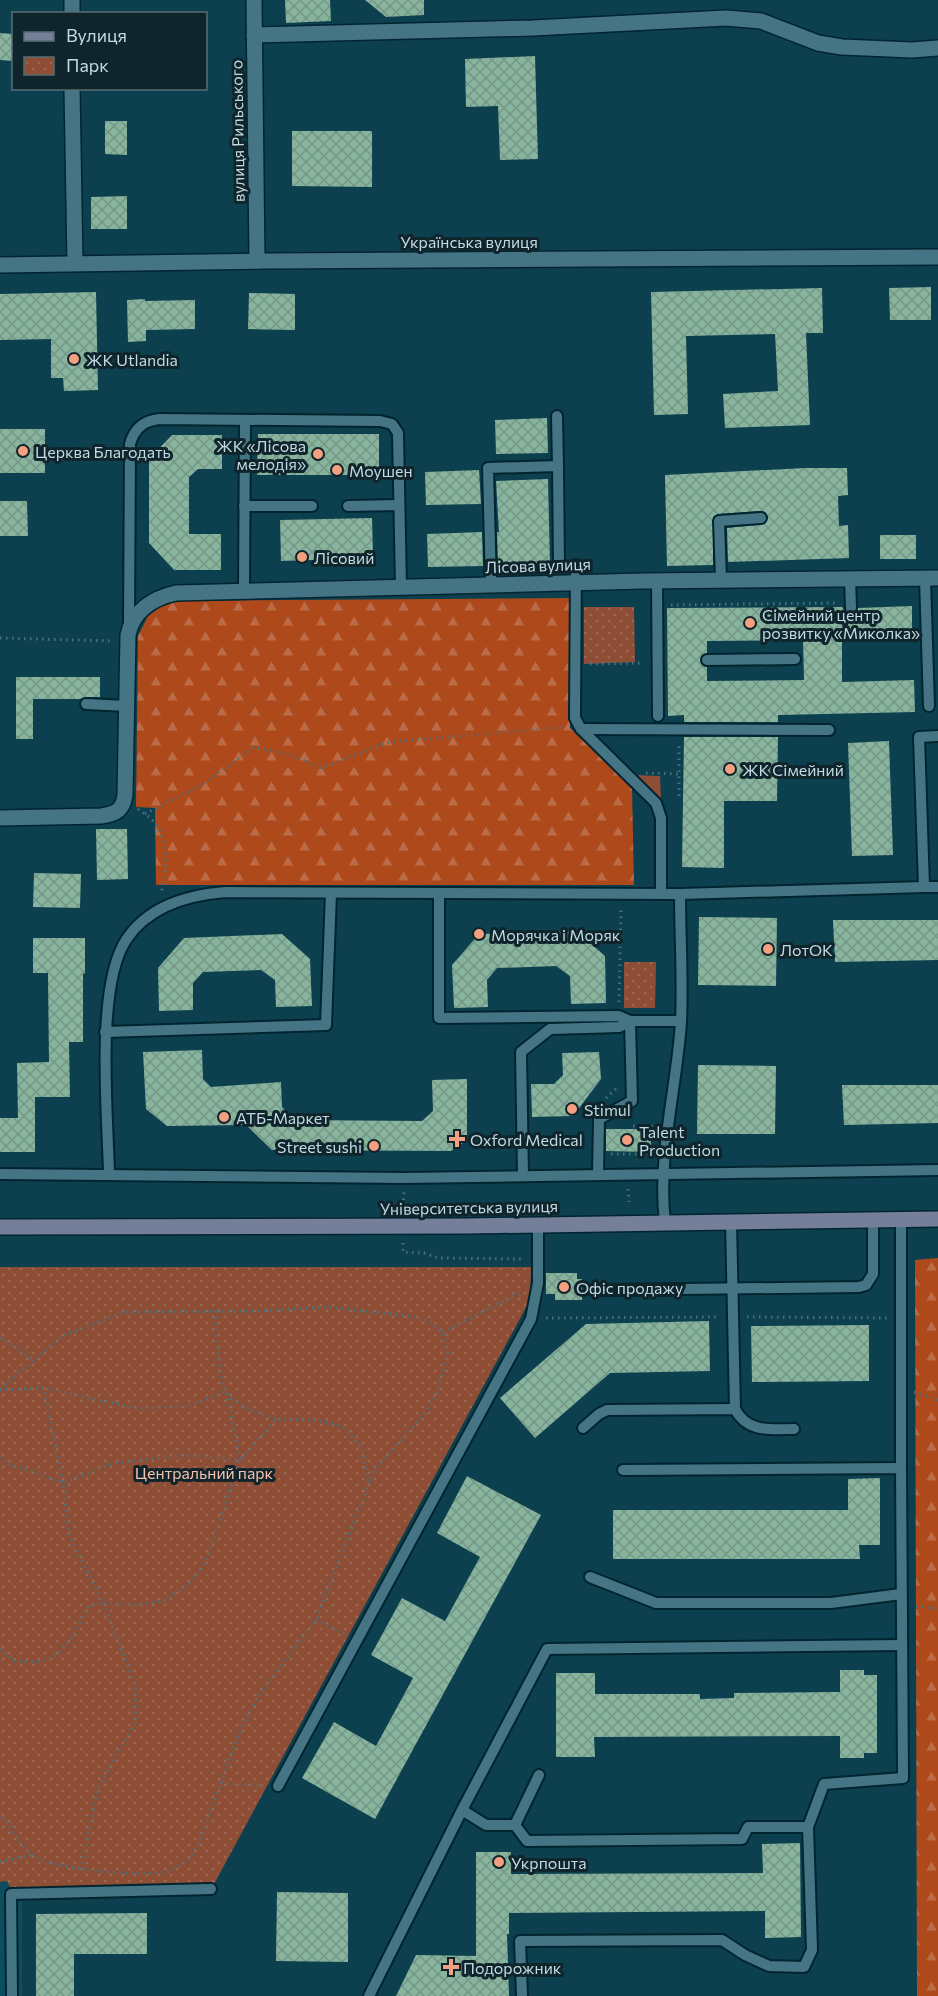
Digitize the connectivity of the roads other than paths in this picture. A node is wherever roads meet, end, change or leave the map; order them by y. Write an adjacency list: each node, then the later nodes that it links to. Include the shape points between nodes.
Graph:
1 (254, 0): 2 (street, вулиця Рильського)
2 (254, 35): 3 (street, via 735,18 761,21 818,43 842,47); 6 (street, вулиця Рильського)
3 (938, 48)
4 (72, 90): 7 (street)
5 (938, 257): 6 (street, Українська вулиця)
6 (257, 261): 7 (street, Українська вулиця)
7 (75, 263): 8 (street, Українська вулиця)
8 (0, 265)
9 (557, 416): 11 (lane)
10 (245, 420): 12 (lane, via 392,424 398,433); 13 (lane); 28 (lane, via 159,419 141,425 134,433 130,444)
11 (558, 466): 18 (lane); 24 (lane, via 488,468)
12 (399, 505): 15 (lane); 25 (lane)
13 (244, 506): 14 (lane); 26 (lane)
14 (312, 506)
15 (348, 506)
16 (761, 518): 21 (lane, via 719,521)
17 (576, 565): 23 (lane)
18 (559, 566)
19 (850, 578): 20 (street, Лісова вулиця); 21 (street, Лісова вулиця); 27 (lane)
20 (932, 578): 33 (lane)
21 (721, 580): 22 (street, Лісова вулиця)
22 (657, 581): 23 (street, Лісова вулиця); 34 (lane, via 662,662)
23 (576, 583): 24 (street, Лісова вулиця); 35 (lane, via 575,718)
24 (491, 585): 25 (street, Лісова вулиця)
25 (401, 588): 26 (street, Лісова вулиця)
26 (244, 592): 28 (street, Лісова вулиця, via 164,596 144,608)
27 (850, 605)
28 (124, 638): 32 (street)
29 (795, 659): 30 (lane)
30 (707, 660)
31 (86, 704): 32 (lane)
32 (127, 706): 38 (street, via 125,795 120,810 109,815)
33 (928, 706)
34 (658, 716)
35 (579, 727): 36 (lane); 43 (lane, via 658,807)
36 (829, 730)
37 (938, 736): 39 (lane, via 919,737)
38 (0, 818)
39 (924, 887): 40 (lane); 44 (lane)
40 (938, 887)
41 (331, 892): 42 (lane); 47 (lane, via 211,893 176,901 155,912 131,933 122,948 112,976); 47 (lane, via 327,1025)
42 (439, 894): 43 (lane); 45 (lane, via 439,1018 619,1016)
43 (661, 894): 44 (lane)
44 (680, 894): 46 (lane)
45 (630, 1021): 46 (lane); 51 (lane, via 632,1101 598,1119); 53 (lane, via 619,1027 550,1029 521,1052)
46 (681, 1021): 49 (lane)
47 (105, 1032): 52 (lane)
48 (938, 1170): 49 (lane)
49 (664, 1173): 51 (lane); 58 (lane)
50 (0, 1174): 52 (lane)
51 (598, 1174): 53 (lane)
52 (109, 1175): 53 (lane)
53 (522, 1176)
54 (873, 1219): 55 (main road, Університетська вулиця); 57 (main road, Університетська вулиця); 61 (lane, via 873,1275 866,1285)
55 (901, 1219): 56 (main road, Університетська вулиця); 66 (lane)
56 (938, 1219)
57 (731, 1221): 58 (main road, Університетська вулиця); 61 (lane)
58 (665, 1222): 59 (main road, Університетська вулиця)
59 (538, 1224): 60 (main road, Університетська вулиця); 72 (lane, via 538,1283 531,1319)
60 (0, 1227)
61 (733, 1288): 62 (lane); 63 (lane)
62 (602, 1290)
63 (735, 1409): 64 (lane, via 608,1410); 65 (lane, via 746,1424 756,1429)
64 (583, 1428)
65 (794, 1429)
66 (901, 1468): 67 (lane); 69 (lane)
67 (622, 1470)
68 (590, 1577): 69 (lane, via 656,1603)
69 (901, 1599): 70 (lane)
70 (902, 1645): 73 (lane, via 548,1649); 75 (lane, via 903,1778 824,1784)
71 (539, 1776): 74 (lane)
72 (278, 1786)
73 (462, 1810): 74 (lane, via 486,1825); 78 (lane)
74 (515, 1825): 75 (lane, via 527,1841 742,1839 748,1827)
75 (808, 1827): 79 (lane, via 812,1950 804,1967 770,1966 722,1940 520,1941)
76 (211, 1889): 77 (lane, via 11,1894)
77 (12, 1996)
78 (369, 1996)
79 (522, 1996)

